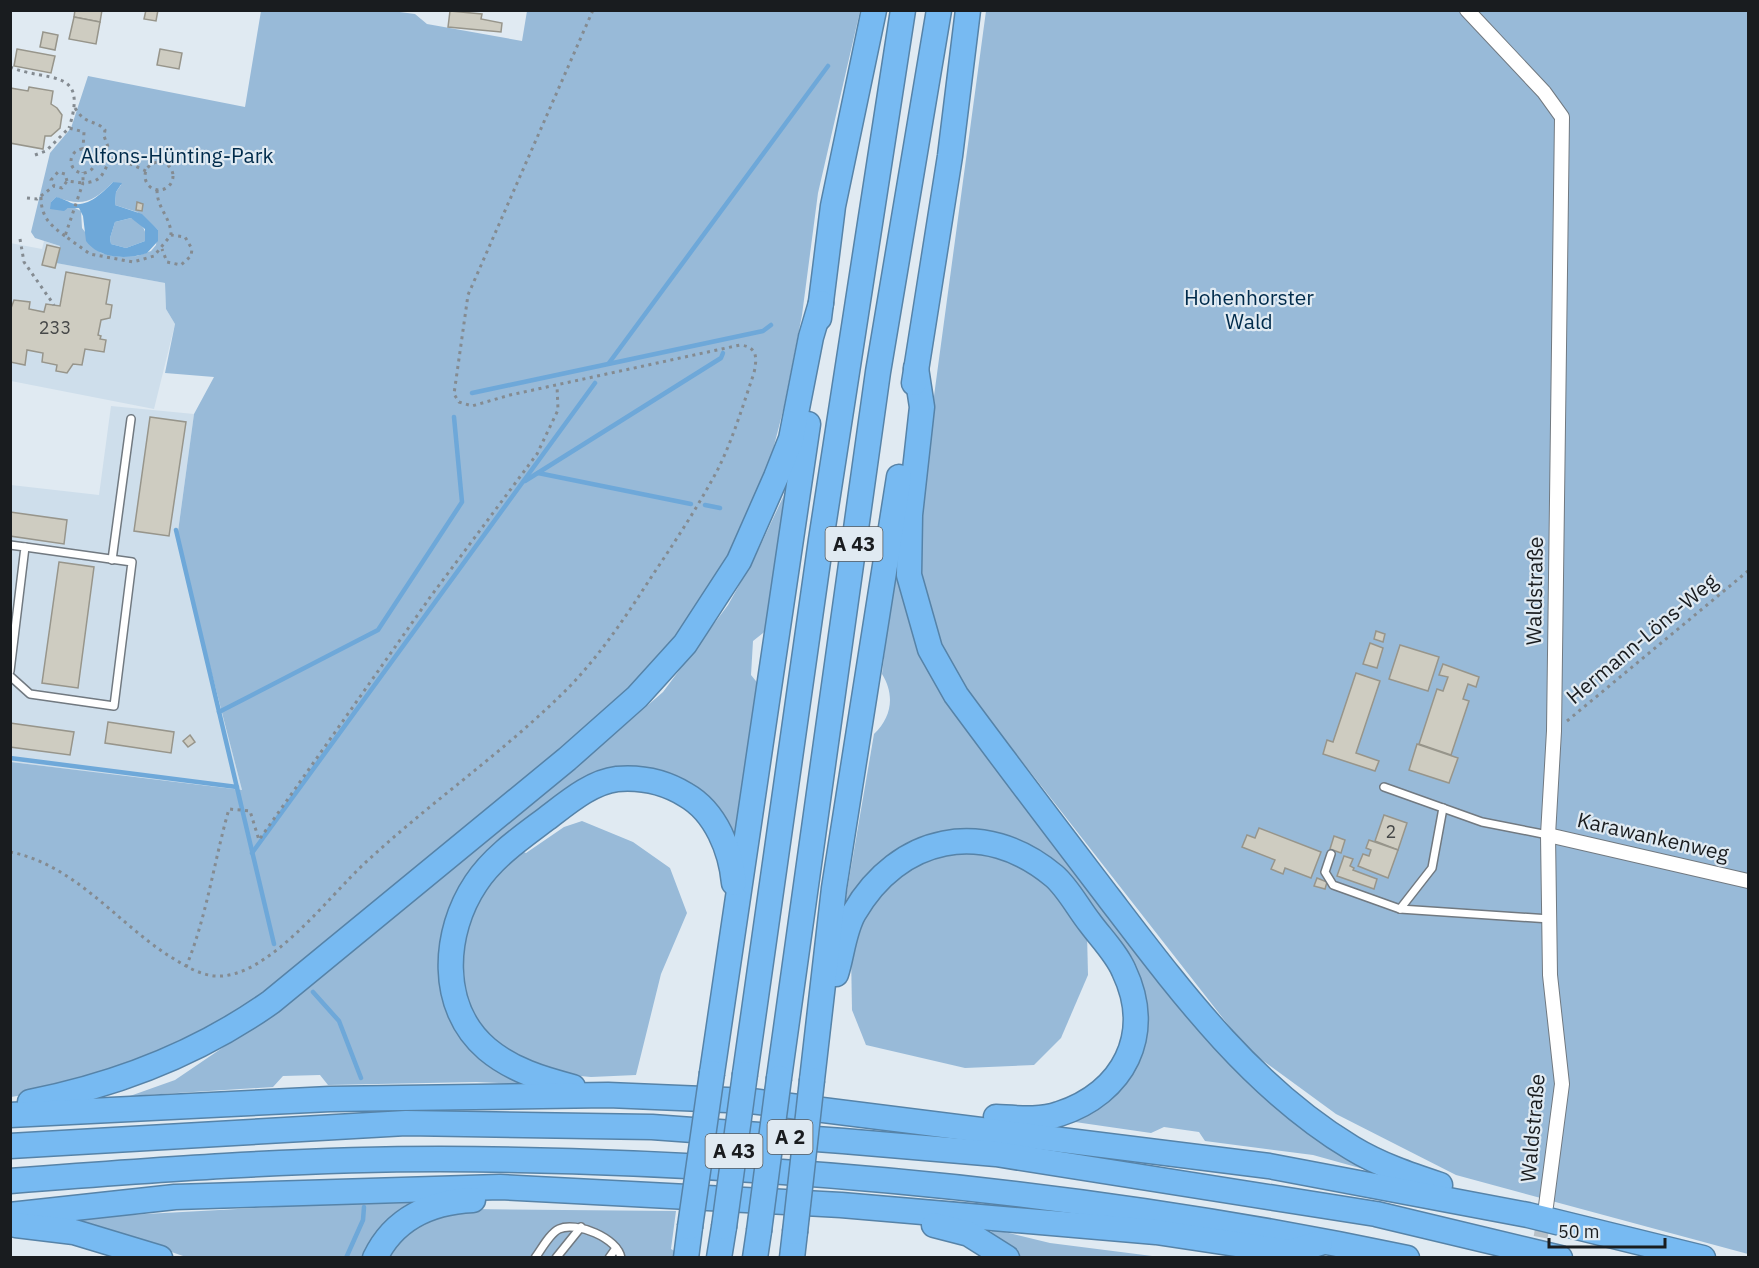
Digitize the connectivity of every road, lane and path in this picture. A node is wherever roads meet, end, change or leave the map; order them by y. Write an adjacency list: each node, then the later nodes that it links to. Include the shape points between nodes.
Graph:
1 (593, 10): 28 (path, via 468,295 454,394 459,402 472,406)
2 (874, 10): 25 (highway, via 833,206)
3 (903, 10): 69 (highway, A 43, bridge, via 821,540)
4 (939, 10): 70 (highway, A 43, bridge, via 878,372)
5 (968, 10): 27 (highway, via 950,156)
6 (1467, 10): 36 (street, Waldstraße, via 1537,84 1562,117)
7 (10, 67): 8 (path, via 60,79 74,95)
8 (75, 108): 9 (path); 12 (path, via 86,122 105,130)
9 (69, 128): 10 (path, via 84,132); 11 (path, via 46,151)
10 (83, 148): 14 (path, via 91,152 95,161 91,169); 14 (path, via 76,151 71,161 76,170)
11 (35, 155)
12 (113, 160): 13 (path, via 120,159); 16 (path, via 104,176)
13 (146, 171): 18 (path, via 147,184); 18 (path, via 156,162 170,166 170,186)
14 (83, 172): 16 (path)
15 (67, 181): 16 (path); 17 (path, via 62,188); 17 (path, via 65,174 55,174 51,180)
16 (83, 183): 21 (path)
17 (54, 186): 19 (path)
18 (157, 190): 22 (path, via 157,204 171,224)
19 (41, 197): 20 (path); 21 (path, via 48,222)
20 (27, 198)
21 (65, 236): 24 (path, via 90,254 119,261 143,260)
22 (171, 236): 24 (path); 24 (path, via 178,235 190,242 192,249 187,261 173,265 167,262)
23 (20, 239): 26 (path, via 24,262)
24 (162, 249)
25 (820, 303): 43 (highway, via 815,379); 49 (highway, via 791,439 759,520 713,604 685,644 637,697 567,759 238,1025 170,1060 97,1087)
26 (54, 305)
27 (916, 368): 47 (highway, via 834,888); 56 (highway, via 922,407 910,515 909,575 930,649 956,695 1165,971 1239,1058 1282,1098 1353,1148 1400,1171)
28 (558, 385): 46 (path, via 558,410 537,454 431,596 259,840 250,810 229,809 214,861 201,932); 46 (path, via 740,345 749,346 757,358 718,468 689,519 622,622 560,696 366,861 288,943 238,974 215,976)
29 (131, 419): 32 (lane)
30 (10, 545): 31 (lane)
31 (25, 547): 32 (lane); 34 (lane)
32 (112, 560): 35 (lane, via 132,562 114,706 30,694)
33 (1749, 571): 36 (path, Hermann-Löns-Weg)
34 (10, 671)
35 (10, 676)
36 (1554, 731): 39 (street, Waldstraße)
37 (1384, 787): 38 (lane)
38 (1443, 808): 39 (lane, via 1482,822); 44 (lane, via 1432,868)
39 (1548, 835): 42 (street, Karawankenweg); 45 (street, Waldstraße)
40 (10, 852): 46 (path, via 30,855 57,869)
41 (1331, 854): 44 (lane, via 1325,872 1333,885)
42 (1749, 880)
43 (736, 906): 48 (highway, via 733,871 723,839 708,813 678,790 647,779 615,779 582,794 515,843 476,883 454,933 450,963 452,989 460,1013 485,1047 508,1064 544,1080); 68 (highway, bridge)
44 (1400, 909): 45 (lane)
45 (1550, 919): 56 (street, Waldstraße, via 1550,975 1562,1084)
46 (186, 967)
47 (818, 1031): 51 (highway, via 853,915 878,878 905,857 930,845 993,845 1027,857 1055,877 1124,969 1133,995 1137,1025 1130,1054 1114,1081 1090,1101 1058,1115 1024,1118 936,1111); 71 (highway, bridge)
48 (608, 1095): 50 (highway, via 330,1099); 51 (highway, via 751,1101)
49 (10, 1106)
50 (10, 1115)
51 (888, 1117): 56 (highway, via 1269,1166)
52 (10, 1146): 74 (highway, A 2, via 406,1123 651,1127 996,1154 1376,1214)
53 (10, 1181): 60 (highway, A 2, via 335,1161 439,1159 681,1165 984,1189)
54 (599, 1192): 55 (highway); 57 (highway, via 452,1186 175,1197); 63 (highway, via 437,1205 402,1222)
55 (841, 1205): 60 (highway, via 1156,1232 1290,1252); 72 (highway, via 969,1234)
56 (1537, 1210): 75 (highway)
57 (10, 1215)
58 (10, 1225): 62 (highway, via 74,1232)
59 (581, 1227): 61 (lane); 64 (lane, via 557,1229); 65 (lane)
60 (1328, 1241): 73 (highway, A 2)
61 (616, 1248): 66 (lane); 67 (lane)
62 (160, 1257)
63 (375, 1257)
64 (535, 1257)
65 (556, 1257)
66 (609, 1257)
67 (621, 1257)
68 (686, 1257)
69 (719, 1257)
70 (755, 1257)
71 (792, 1257)
72 (1007, 1257)
73 (1407, 1257)
74 (1560, 1257)
75 (1703, 1257)

